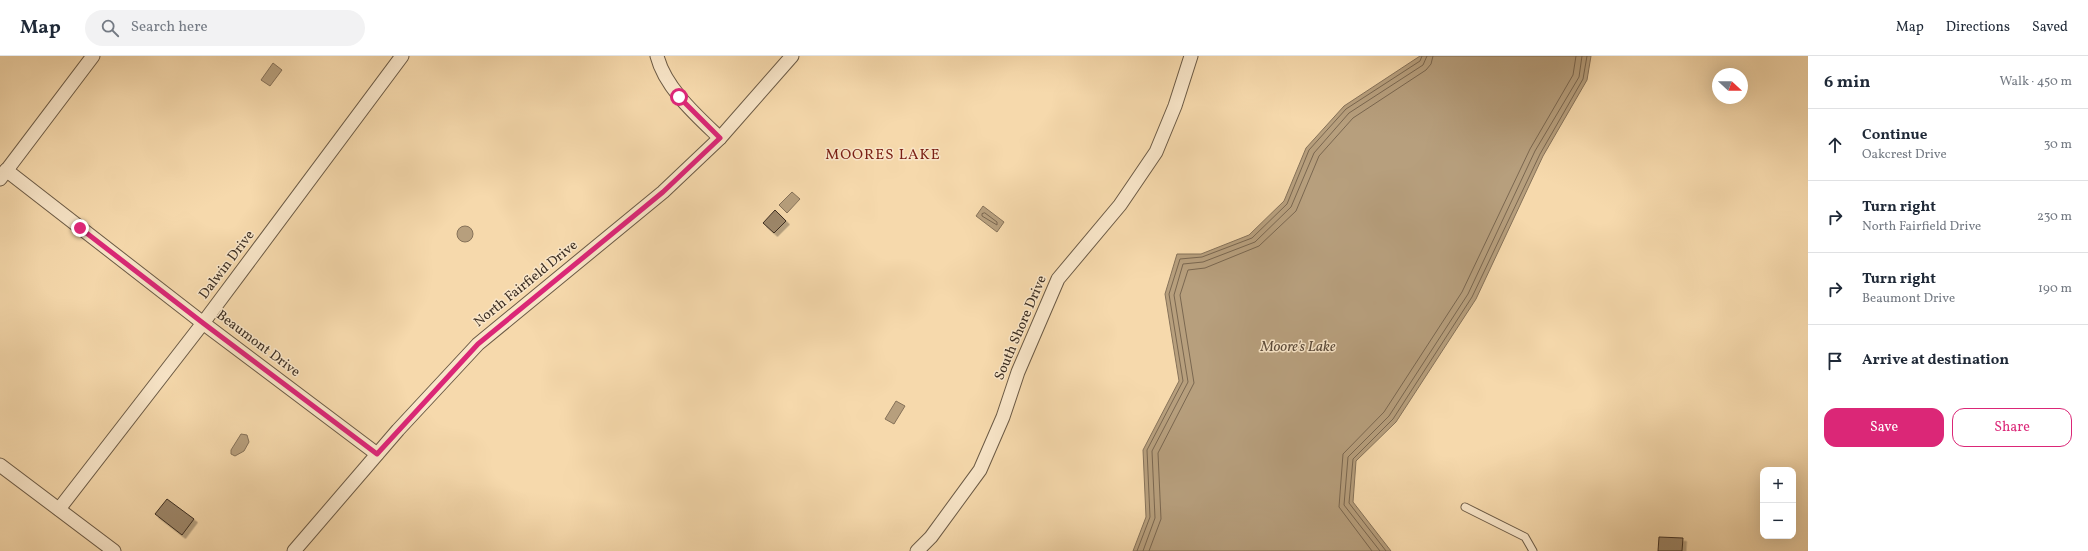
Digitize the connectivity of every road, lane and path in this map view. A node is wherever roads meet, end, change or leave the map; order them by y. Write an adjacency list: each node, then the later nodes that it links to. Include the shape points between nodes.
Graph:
1 (93, 56): 7 (street)
2 (402, 56): 8 (street, Dalwin Drive)
3 (657, 56): 6 (street, via 679,97)
4 (792, 56): 6 (street, North Fairfield Drive)
5 (1191, 56): 15 (street, South Shore Drive, via 1175,106 1156,152 1120,206 1058,279 1018,372 1004,417 980,470 931,537)
6 (720, 138): 9 (street, North Fairfield Drive, via 663,192 478,344)
7 (3, 175): 8 (street, Beaumont Drive)
8 (203, 323): 9 (street, Beaumont Drive); 12 (street, Dalwin Drive)
9 (377, 454): 14 (street, North Fairfield Drive)
10 (2, 469): 12 (street)
11 (1465, 507): 16 (lane, via 1525,537)
12 (58, 509): 13 (street)
13 (114, 551)
14 (294, 551)
15 (917, 551)
16 (1533, 551)

